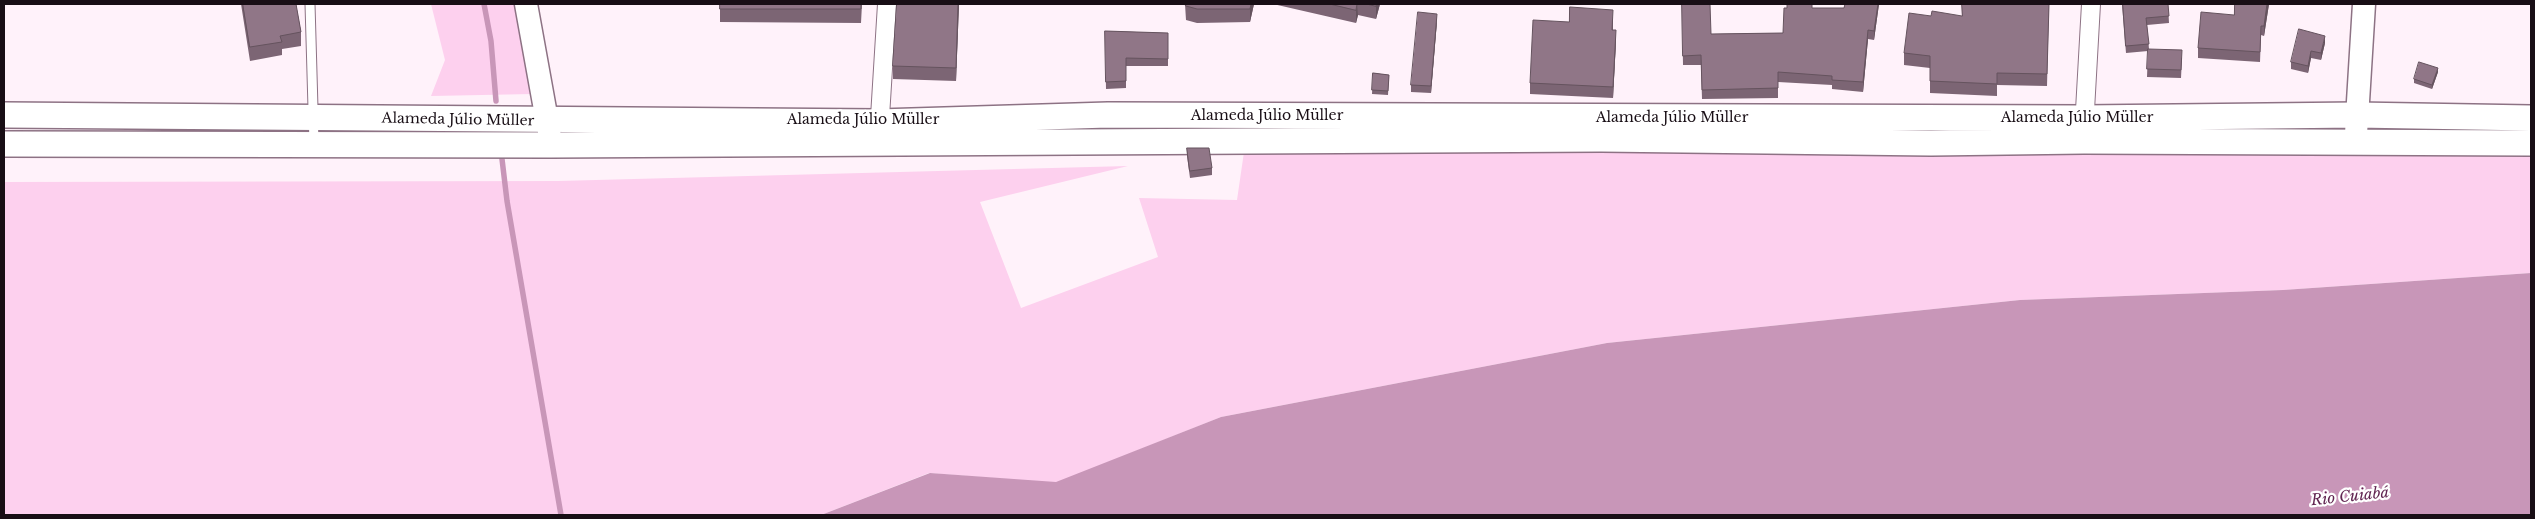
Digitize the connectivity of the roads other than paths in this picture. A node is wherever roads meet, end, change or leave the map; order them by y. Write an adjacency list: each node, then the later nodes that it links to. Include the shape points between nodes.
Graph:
1 (310, 4): 8 (lane)
2 (526, 4): 10 (street)
3 (887, 4): 12 (street)
4 (2091, 4): 11 (street)
5 (2364, 4): 7 (street)
6 (4, 115): 8 (main road, Alameda Júlio Müller)
7 (2357, 115): 9 (main road, Alameda Júlio Müller); 11 (main road, Alameda Júlio Müller); 13 (street)
8 (313, 118): 10 (main road, Alameda Júlio Müller); 16 (lane)
9 (2531, 118)
10 (548, 120): 12 (main road, Alameda Júlio Müller); 17 (street)
11 (2084, 130): 12 (main road, Alameda Júlio Müller, via 1108,115); 13 (main road, Alameda Júlio Müller)
12 (879, 133): 17 (main road, Alameda Júlio Müller)
13 (2355, 142): 14 (main road, Alameda Júlio Müller)
14 (2531, 143)
15 (4, 144): 16 (main road, Alameda Júlio Müller)
16 (314, 145): 17 (main road, Alameda Júlio Müller)
17 (551, 145)

